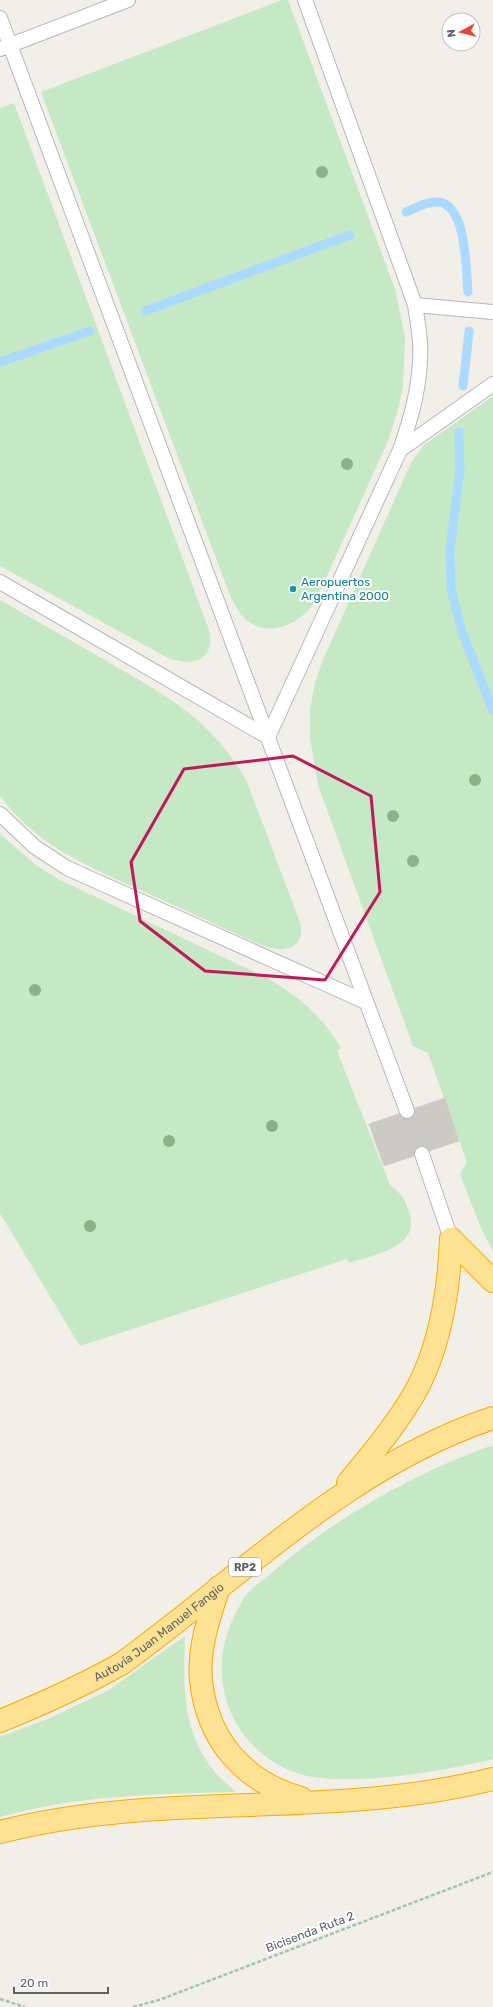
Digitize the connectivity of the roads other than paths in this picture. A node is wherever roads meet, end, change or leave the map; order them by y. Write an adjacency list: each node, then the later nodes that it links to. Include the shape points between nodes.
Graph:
1 (128, 0): 4 (lane)
2 (305, 0): 5 (lane)
3 (0, 18): 4 (lane)
4 (5, 47): 10 (lane)
5 (415, 305): 6 (lane); 8 (lane, via 420,343 418,381 412,416)
6 (493, 312)
7 (493, 384): 8 (lane)
8 (400, 450): 10 (lane)
9 (0, 582): 10 (lane)
10 (268, 737): 12 (lane)
11 (0, 814): 12 (lane, via 35,848 67,868)
12 (366, 1002): 13 (lane)
13 (407, 1111)
14 (422, 1154): 15 (lane)
15 (451, 1239): 16 (highway); 18 (highway, via 446,1296 439,1329 418,1386 379,1445)
16 (493, 1281)
17 (493, 1418): 18 (highway, Autovía Juan Manuel Fangio / RP2, via 415,1450 377,1471)
18 (333, 1501): 19 (highway, Autovía Juan Manuel Fangio / RP2)
19 (219, 1587): 20 (highway, Autovía Juan Manuel Fangio / RP2, via 121,1664 84,1684); 22 (highway, via 209,1616 203,1646 201,1680 208,1712 221,1743 242,1768 265,1785 281,1793)
20 (0, 1721)
21 (493, 1779): 22 (highway, via 411,1795)
22 (315, 1802): 23 (highway, via 110,1813 57,1820)
23 (0, 1832)

